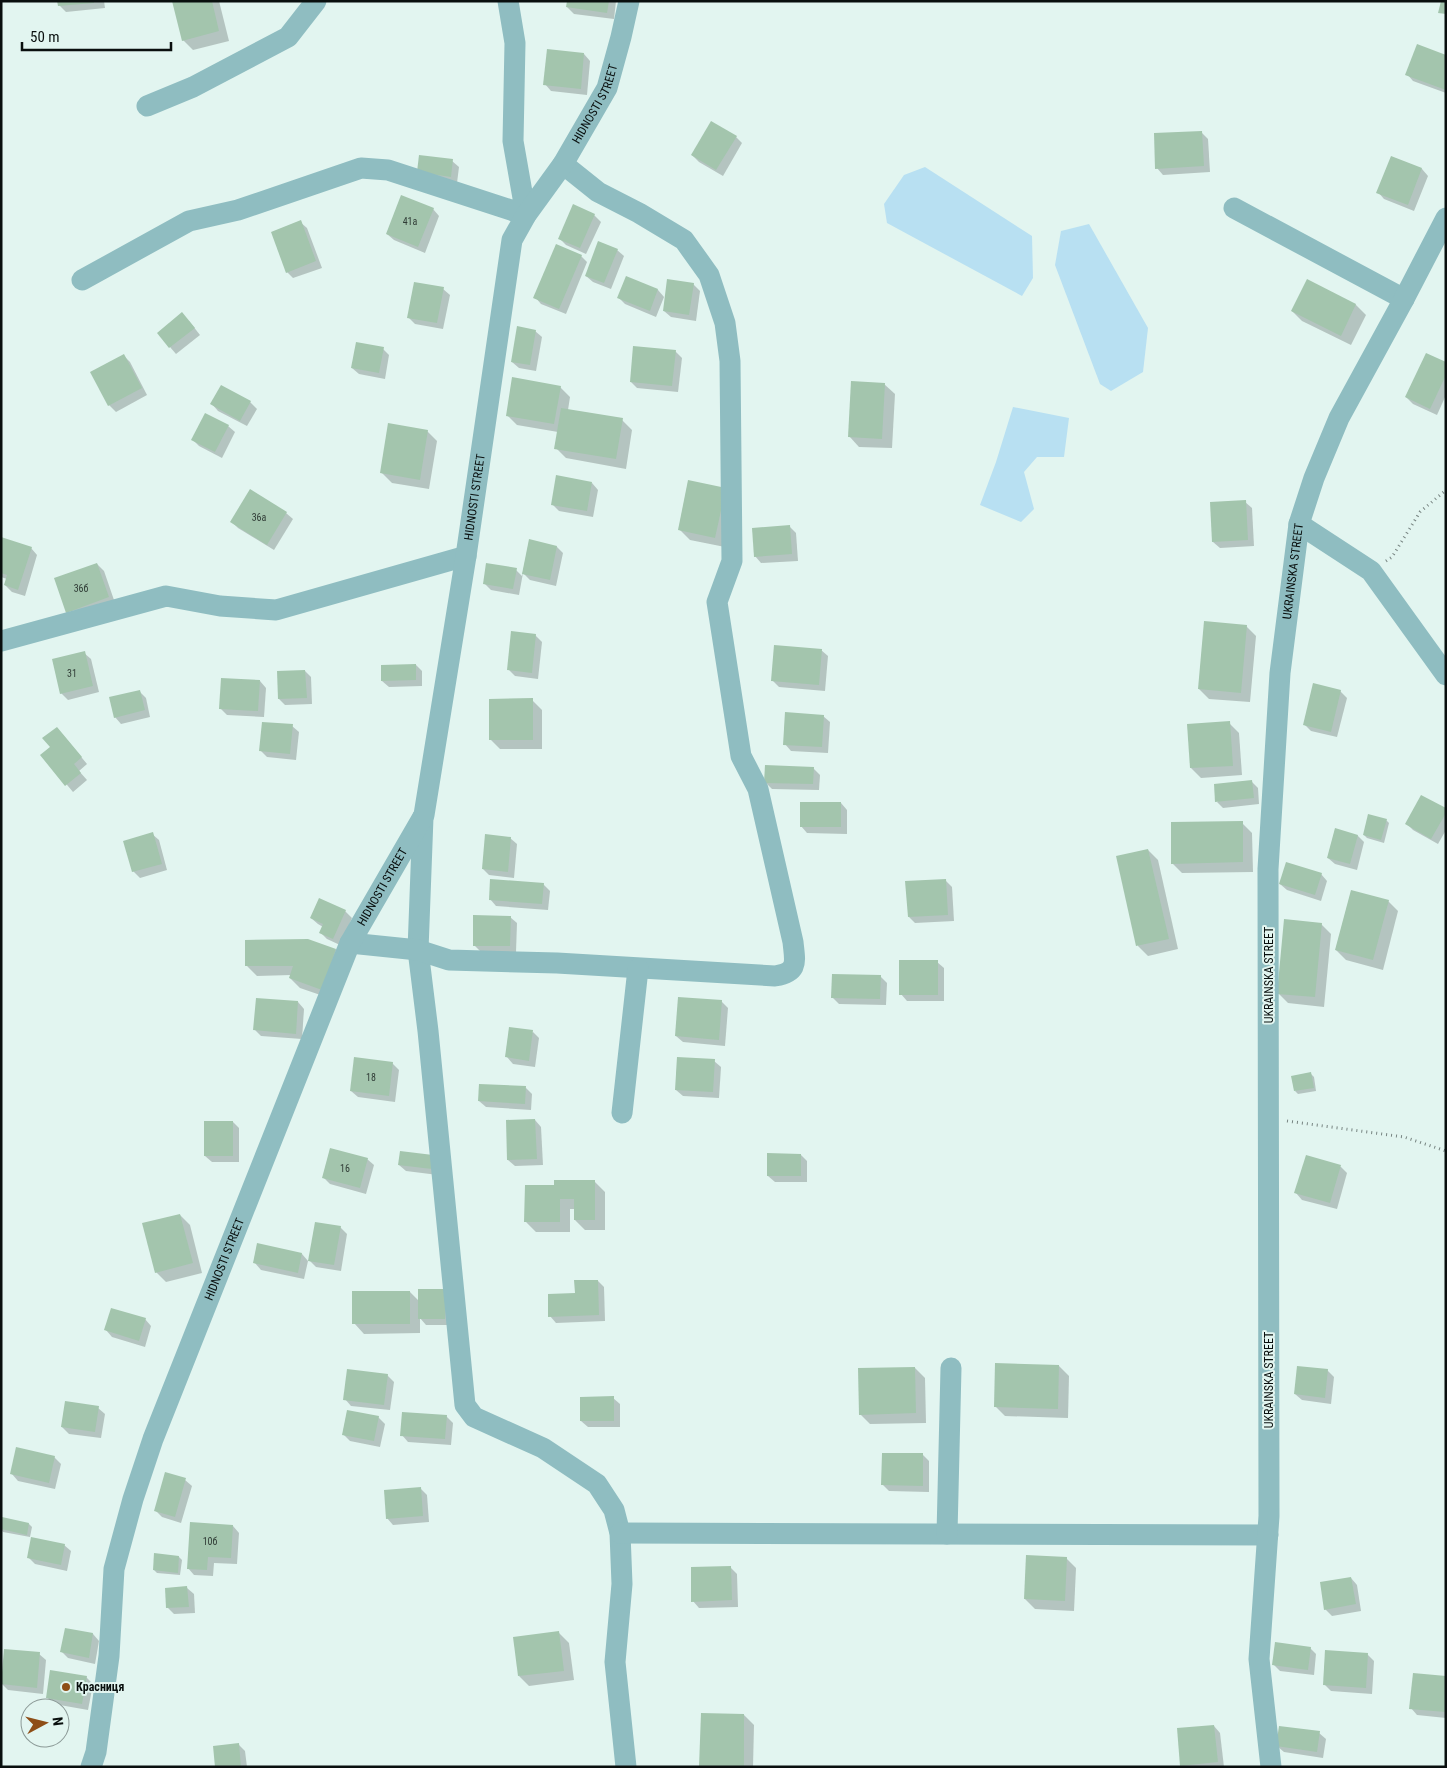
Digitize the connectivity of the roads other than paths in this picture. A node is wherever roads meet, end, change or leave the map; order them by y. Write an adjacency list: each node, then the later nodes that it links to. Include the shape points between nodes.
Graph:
1 (316, 1): 4 (street, via 288,37 193,87)
2 (508, 1): 7 (street, via 515,43 513,141)
3 (629, 1): 5 (street, HIDNOSTI STREET, via 607,88)
4 (147, 106)
5 (562, 164): 7 (street, HIDNOSTI STREET); 18 (street, via 598,192 684,240 710,275 725,323 732,427 732,561 717,602 741,756 758,789 793,942 795,964 786,974 775,976)
6 (1234, 208): 10 (street)
7 (526, 215): 9 (street, via 388,170 361,168 238,210 189,221); 12 (street, HIDNOSTI STREET, via 512,240)
8 (1446, 218): 10 (street, UKRAINSKA STREET)
9 (82, 280)
10 (1404, 299): 11 (street, UKRAINSKA STREET, via 1338,418)
11 (1299, 524): 14 (street, via 1371,572); 23 (street, UKRAINSKA STREET, via 1280,673 1268,869)
12 (466, 556): 13 (street, via 276,610 220,606 166,596); 15 (street, HIDNOSTI STREET)
13 (1, 640)
14 (1446, 675)
15 (424, 815): 16 (street, HIDNOSTI STREET); 17 (street)
16 (350, 943): 17 (street); 24 (street, HIDNOSTI STREET, via 132,1499 114,1569 109,1656 96,1752)
17 (418, 950): 18 (street, via 449,960); 21 (street, via 465,1404 474,1417 542,1448 596,1484 614,1510)
18 (638, 969): 19 (street)
19 (622, 1113)
20 (951, 1368): 22 (street)
21 (620, 1533): 22 (street); 25 (street, via 622,1584 615,1662)
22 (947, 1534): 23 (street)
23 (1268, 1535): 26 (street, UKRAINSKA STREET, via 1258,1659)
24 (91, 1767)
25 (626, 1767)
26 (1271, 1767)

